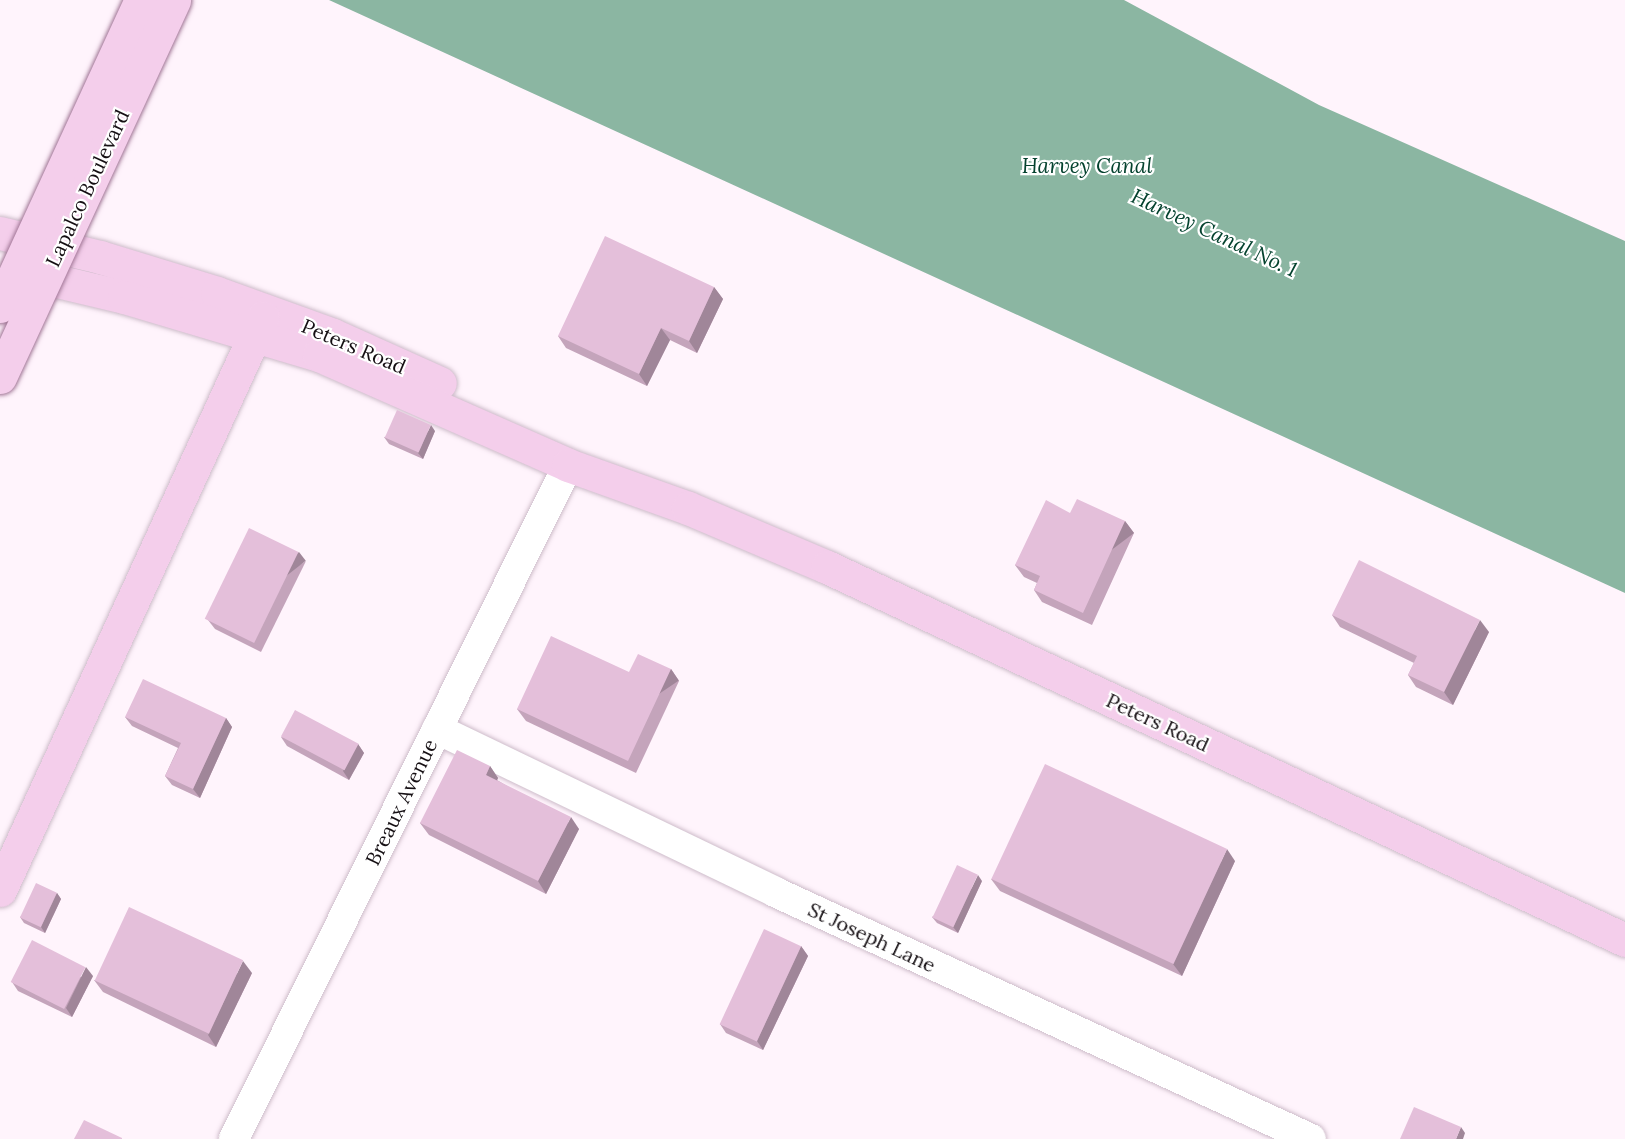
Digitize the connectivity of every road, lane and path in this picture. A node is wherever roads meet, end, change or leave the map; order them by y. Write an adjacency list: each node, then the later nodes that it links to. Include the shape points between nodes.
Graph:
1 (141, 0): 5 (main road, Lapalco Boulevard, bridge)
2 (174, 0): 7 (main road, Lapalco Boulevard, bridge)
3 (0, 233): 6 (main road, Peters Road, via 154,272)
4 (0, 267): 6 (main road, Peters Road, via 124,297)
5 (0, 306)
6 (261, 323): 8 (main road, Peters Road, via 319,355); 9 (main road, Peters Road, via 333,335 587,449); 11 (main road)
7 (0, 377)
8 (568, 465): 9 (main road, Peters Road); 10 (street, Breaux Avenue)
9 (688, 508): 12 (main road, Peters Road, via 827,567)
10 (437, 729): 13 (street, Breaux Avenue); 14 (street, St Joseph Lane, via 774,892)
11 (0, 890)
12 (1625, 940)
13 (234, 1139)
14 (1311, 1139)

